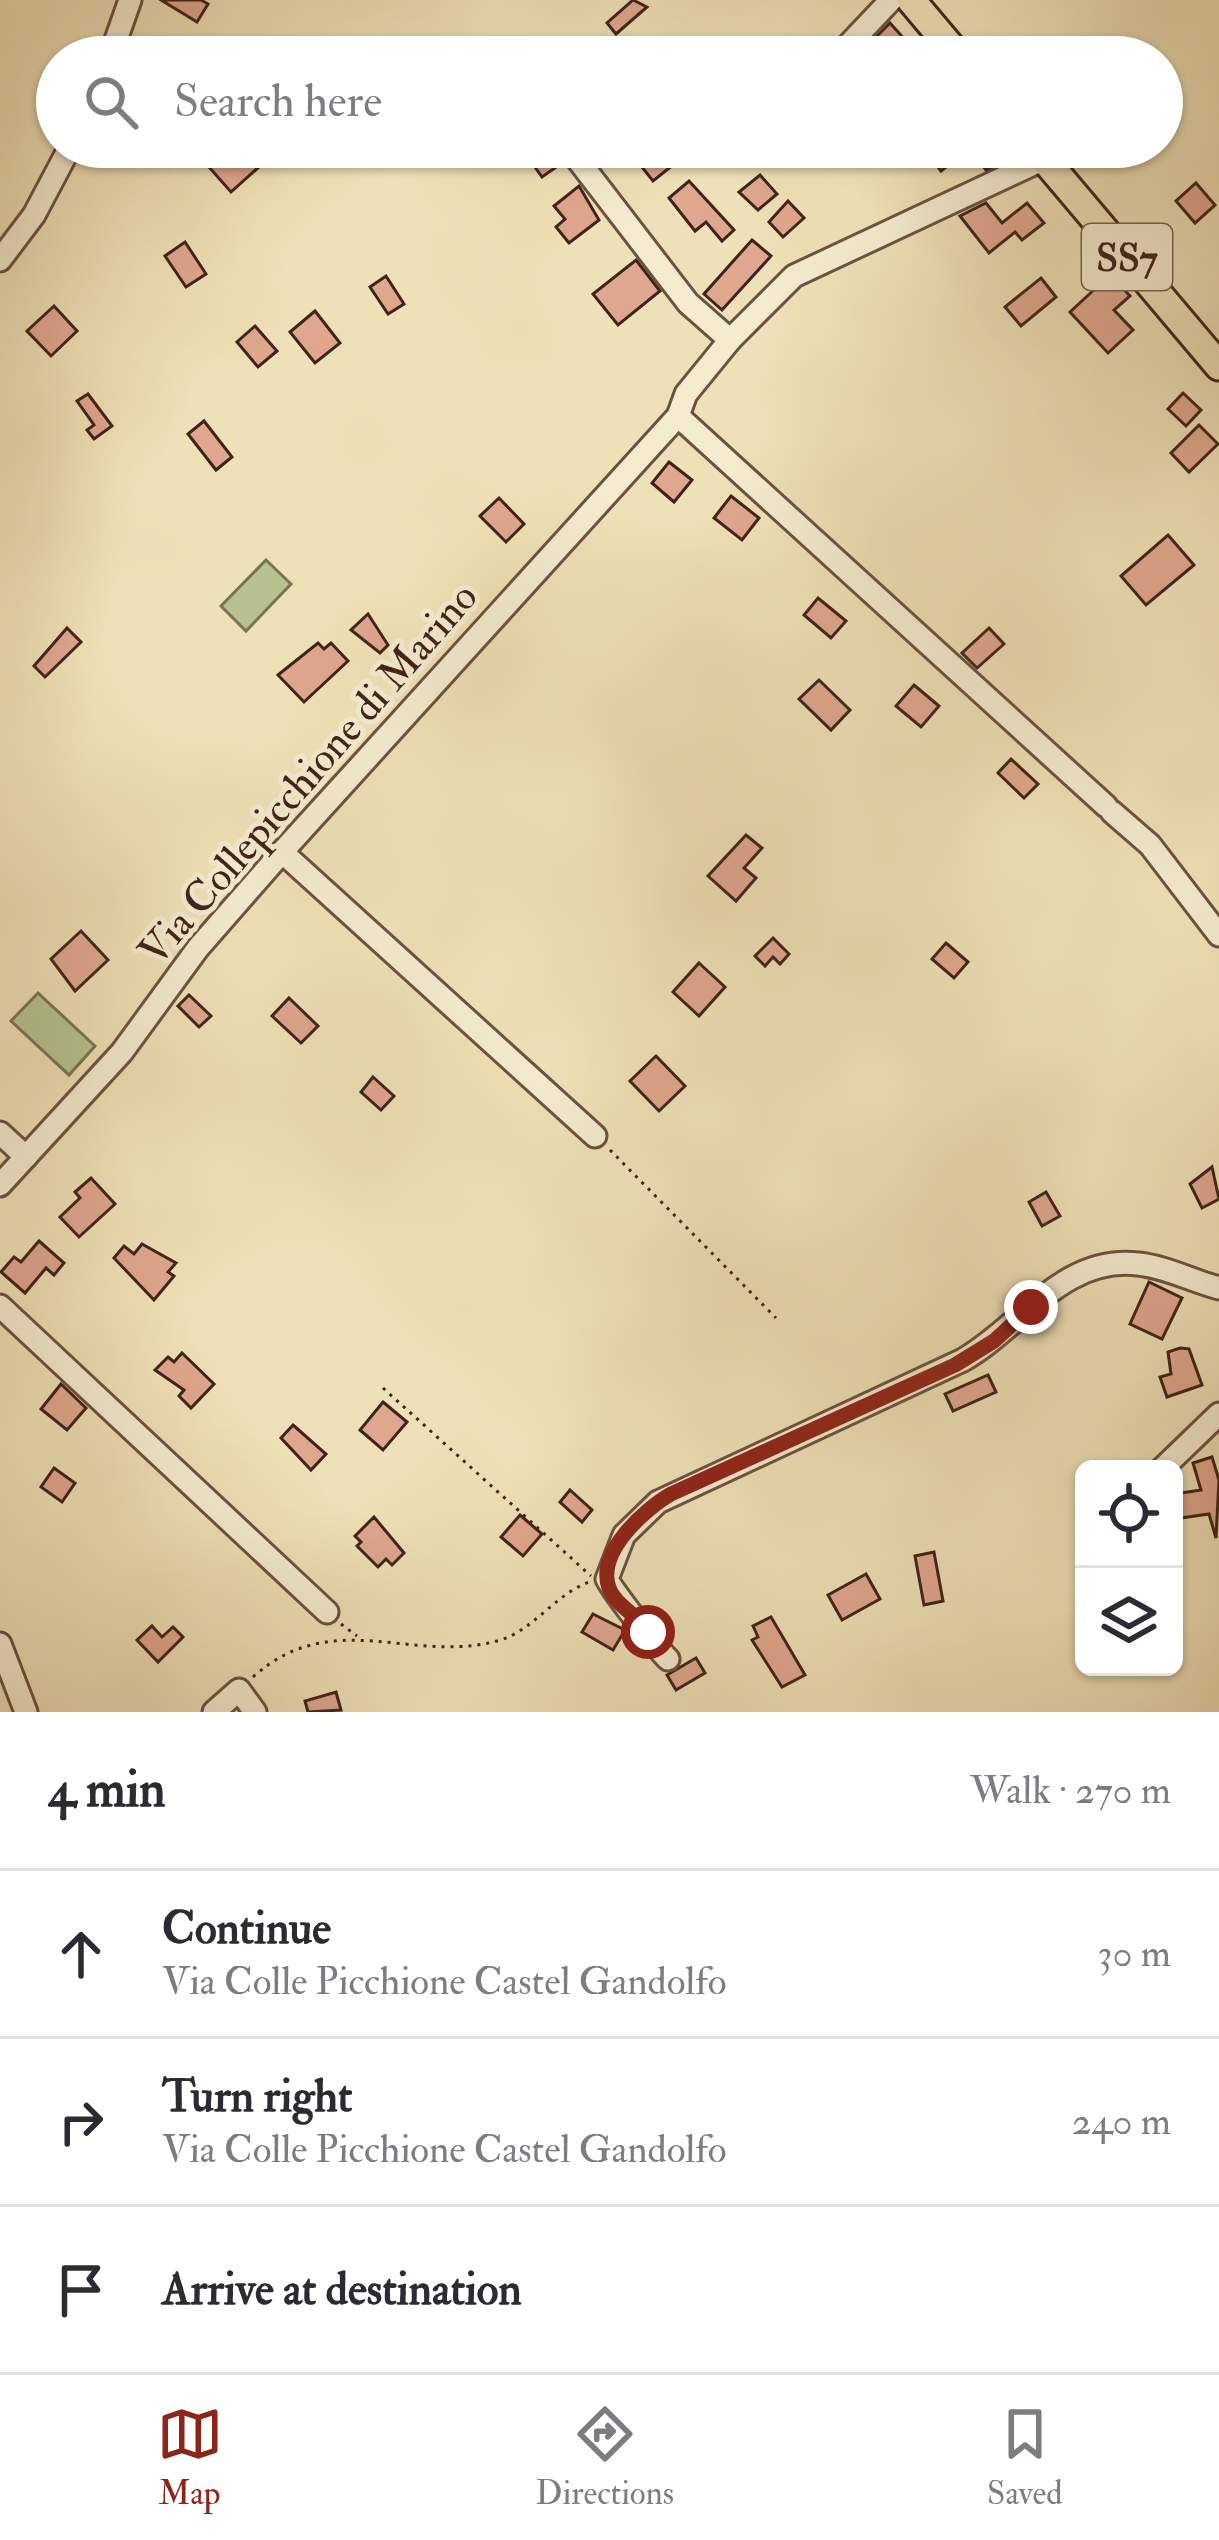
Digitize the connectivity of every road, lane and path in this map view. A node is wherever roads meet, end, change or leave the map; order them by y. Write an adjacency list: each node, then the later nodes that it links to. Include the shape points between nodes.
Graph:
1 (130, 0): 4 (street)
2 (891, 0): 5 (street)
3 (910, 0): 6 (main road)
4 (117, 36)
5 (857, 36)
6 (940, 36)
7 (59, 168): 11 (street)
8 (584, 168): 12 (street, via 688,303)
9 (1015, 168): 12 (street, Via Collepicchione di Marino, via 951,207 804,270)
10 (1052, 168): 13 (main road, SS7)
11 (0, 260)
12 (730, 340): 14 (street, Via Collepicchione di Marino)
13 (1219, 366)
14 (678, 416): 15 (street, Via Collepicchione di Marino); 16 (street, via 1150,845)
15 (281, 852): 18 (street); 19 (street, Via Collepicchione di Marino, via 122,1052)
16 (1219, 935)
17 (0, 1133): 19 (street)
18 (596, 1136): 23 (path)
19 (26, 1156): 20 (street, Via Collepicchione di Marino)
20 (0, 1185)
21 (1218, 1288): 27 (street, via 1136,1264 1078,1274 955,1365 658,1502 624,1535)
22 (0, 1306): 28 (street)
23 (776, 1318)
24 (383, 1388): 27 (path)
25 (1219, 1414): 26 (street)
26 (1171, 1460)
27 (601, 1580): 29 (path, via 578,1586 495,1642 430,1647); 31 (street)
28 (327, 1612): 29 (path)
29 (358, 1637): 32 (path, via 294,1649)
30 (0, 1644): 33 (street)
31 (668, 1659)
32 (239, 1690): 34 (street); 35 (street)
33 (26, 1712)
34 (214, 1712)
35 (255, 1712)

